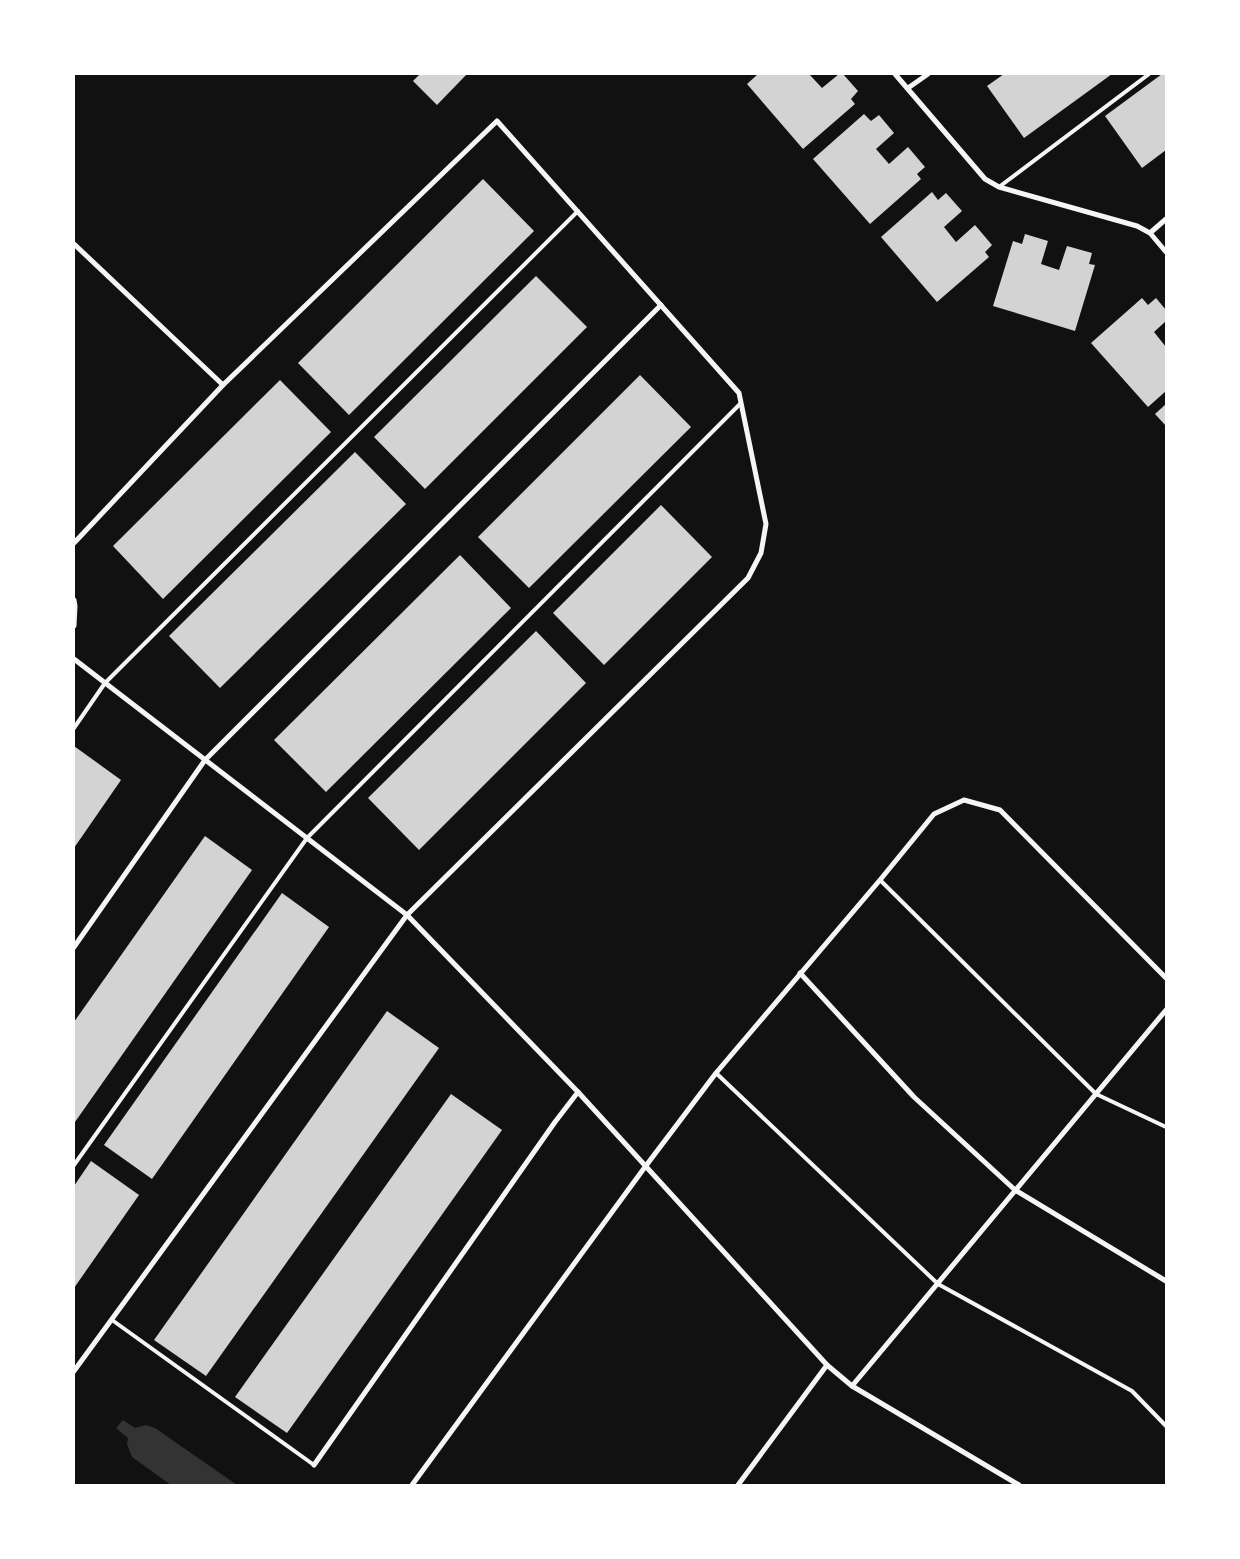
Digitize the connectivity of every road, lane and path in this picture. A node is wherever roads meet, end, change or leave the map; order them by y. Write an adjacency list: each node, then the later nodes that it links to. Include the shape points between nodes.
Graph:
1 (895, 74): 4 (street)
2 (928, 74): 4 (street)
3 (1149, 74): 5 (lane)
4 (908, 88): 5 (street, via 985,179)
5 (999, 187): 8 (street, via 1137,226)
6 (578, 211): 11 (street); 12 (street, via 496,121); 18 (lane)
7 (1166, 220): 8 (street)
8 (1150, 233): 10 (street)
9 (74, 244): 12 (street)
10 (1166, 252)
11 (661, 305): 13 (street, via 739,393); 20 (street)
12 (223, 385): 14 (street)
13 (741, 403): 21 (lane); 23 (street, via 766,524 761,553 748,578)
14 (74, 543)
15 (74, 600): 16 (street)
16 (74, 626)
17 (74, 659): 18 (street)
18 (106, 683): 19 (lane); 20 (street)
19 (74, 728)
20 (205, 760): 21 (street); 24 (street)
21 (306, 838): 23 (street); 32 (lane)
22 (880, 880): 25 (street); 26 (street, via 934,814 964,800 1000,810); 30 (lane)
23 (406, 915): 29 (street); 37 (street)
24 (74, 947)
25 (800, 973): 28 (street); 34 (street, via 914,1098)
26 (1166, 978)
27 (1166, 1010): 30 (street)
28 (716, 1072): 33 (street); 36 (lane)
29 (578, 1092): 33 (street); 42 (street)
30 (1096, 1094): 31 (lane); 34 (street)
31 (1166, 1127)
32 (74, 1165)
33 (645, 1167): 38 (street); 43 (street)
34 (1015, 1190): 35 (street); 36 (street)
35 (1166, 1281)
36 (938, 1284): 40 (street); 41 (lane, via 1132,1391)
37 (112, 1320): 39 (street); 42 (lane)
38 (827, 1365): 40 (street); 44 (street)
39 (74, 1371)
40 (852, 1386): 45 (street)
41 (1166, 1426)
42 (314, 1465)
43 (412, 1485)
44 (738, 1485)
45 (1019, 1485)

